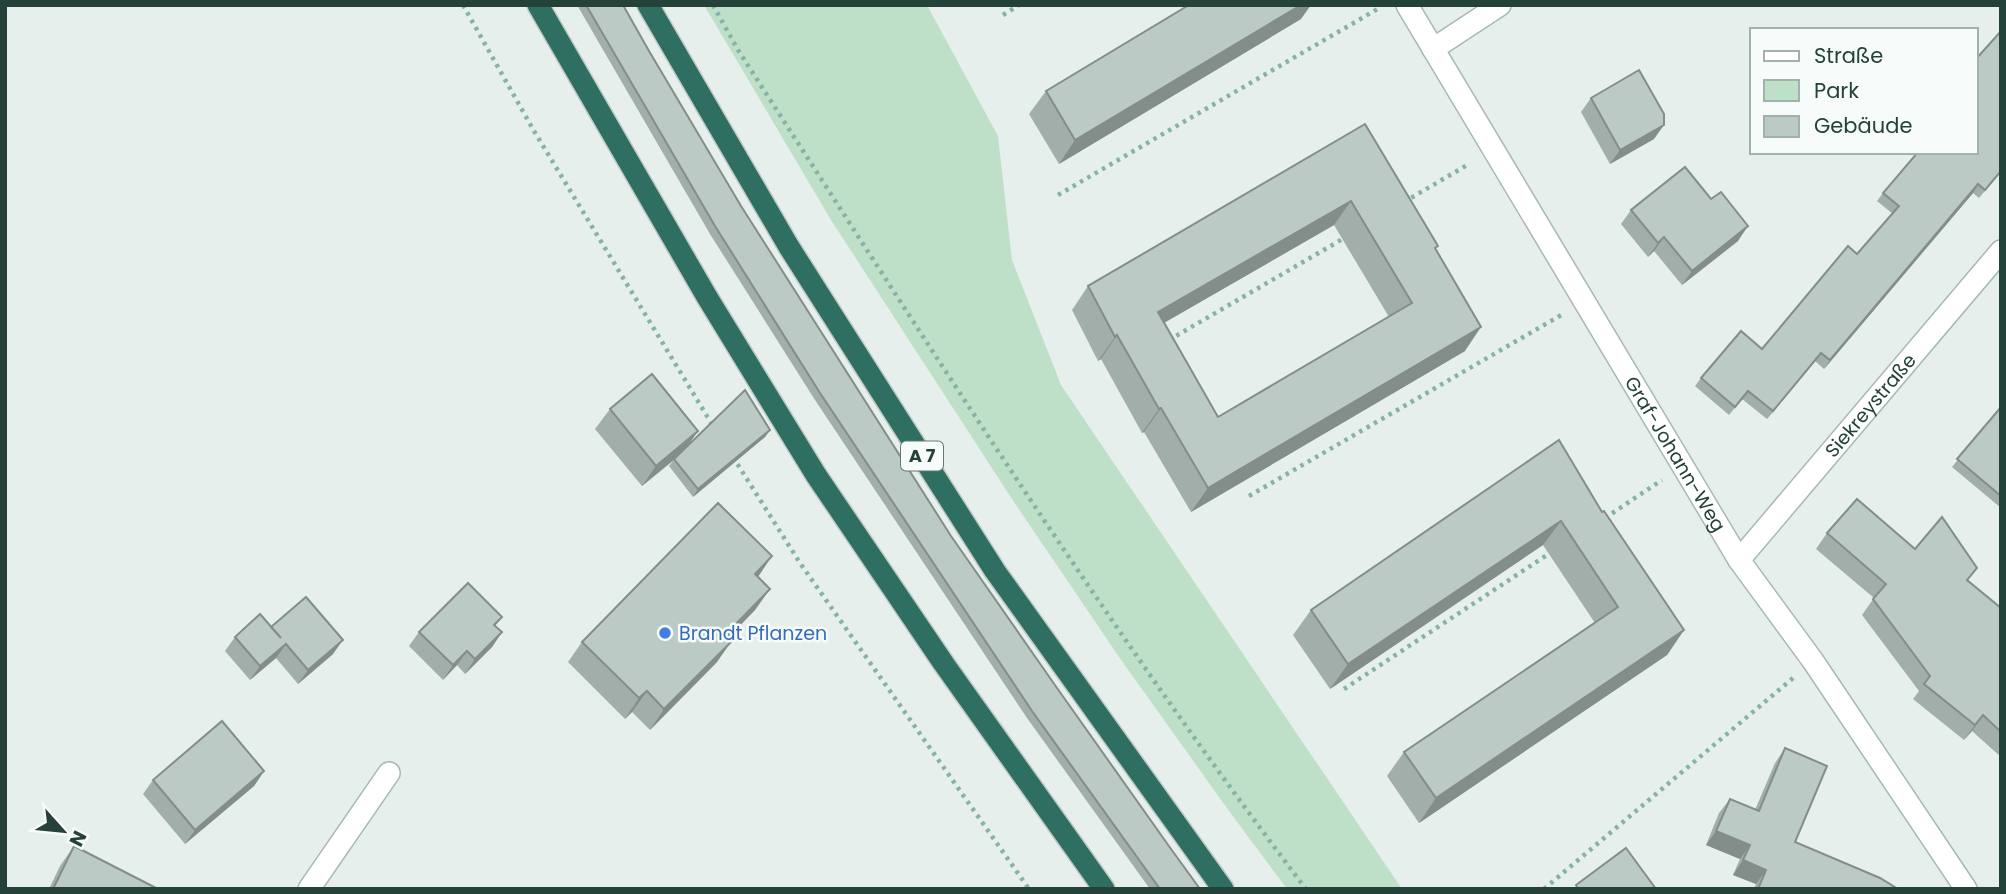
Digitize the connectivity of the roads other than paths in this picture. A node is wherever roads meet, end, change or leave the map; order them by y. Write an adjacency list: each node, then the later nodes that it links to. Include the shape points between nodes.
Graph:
1 (538, 5): 10 (highway, via 816,475)
2 (648, 5): 11 (highway, A 7, via 789,247 995,571)
3 (1407, 5): 5 (street, Graf-Johann-Weg)
4 (1500, 5): 5 (street)
5 (1433, 49): 7 (street, Graf-Johann-Weg)
6 (2001, 251): 7 (street, Siekreystraße)
7 (1739, 560): 12 (street, Graf-Johann-Weg, via 1813,661)
8 (389, 773): 9 (street)
9 (309, 889)
10 (1104, 889)
11 (1223, 889)
12 (1966, 889)

